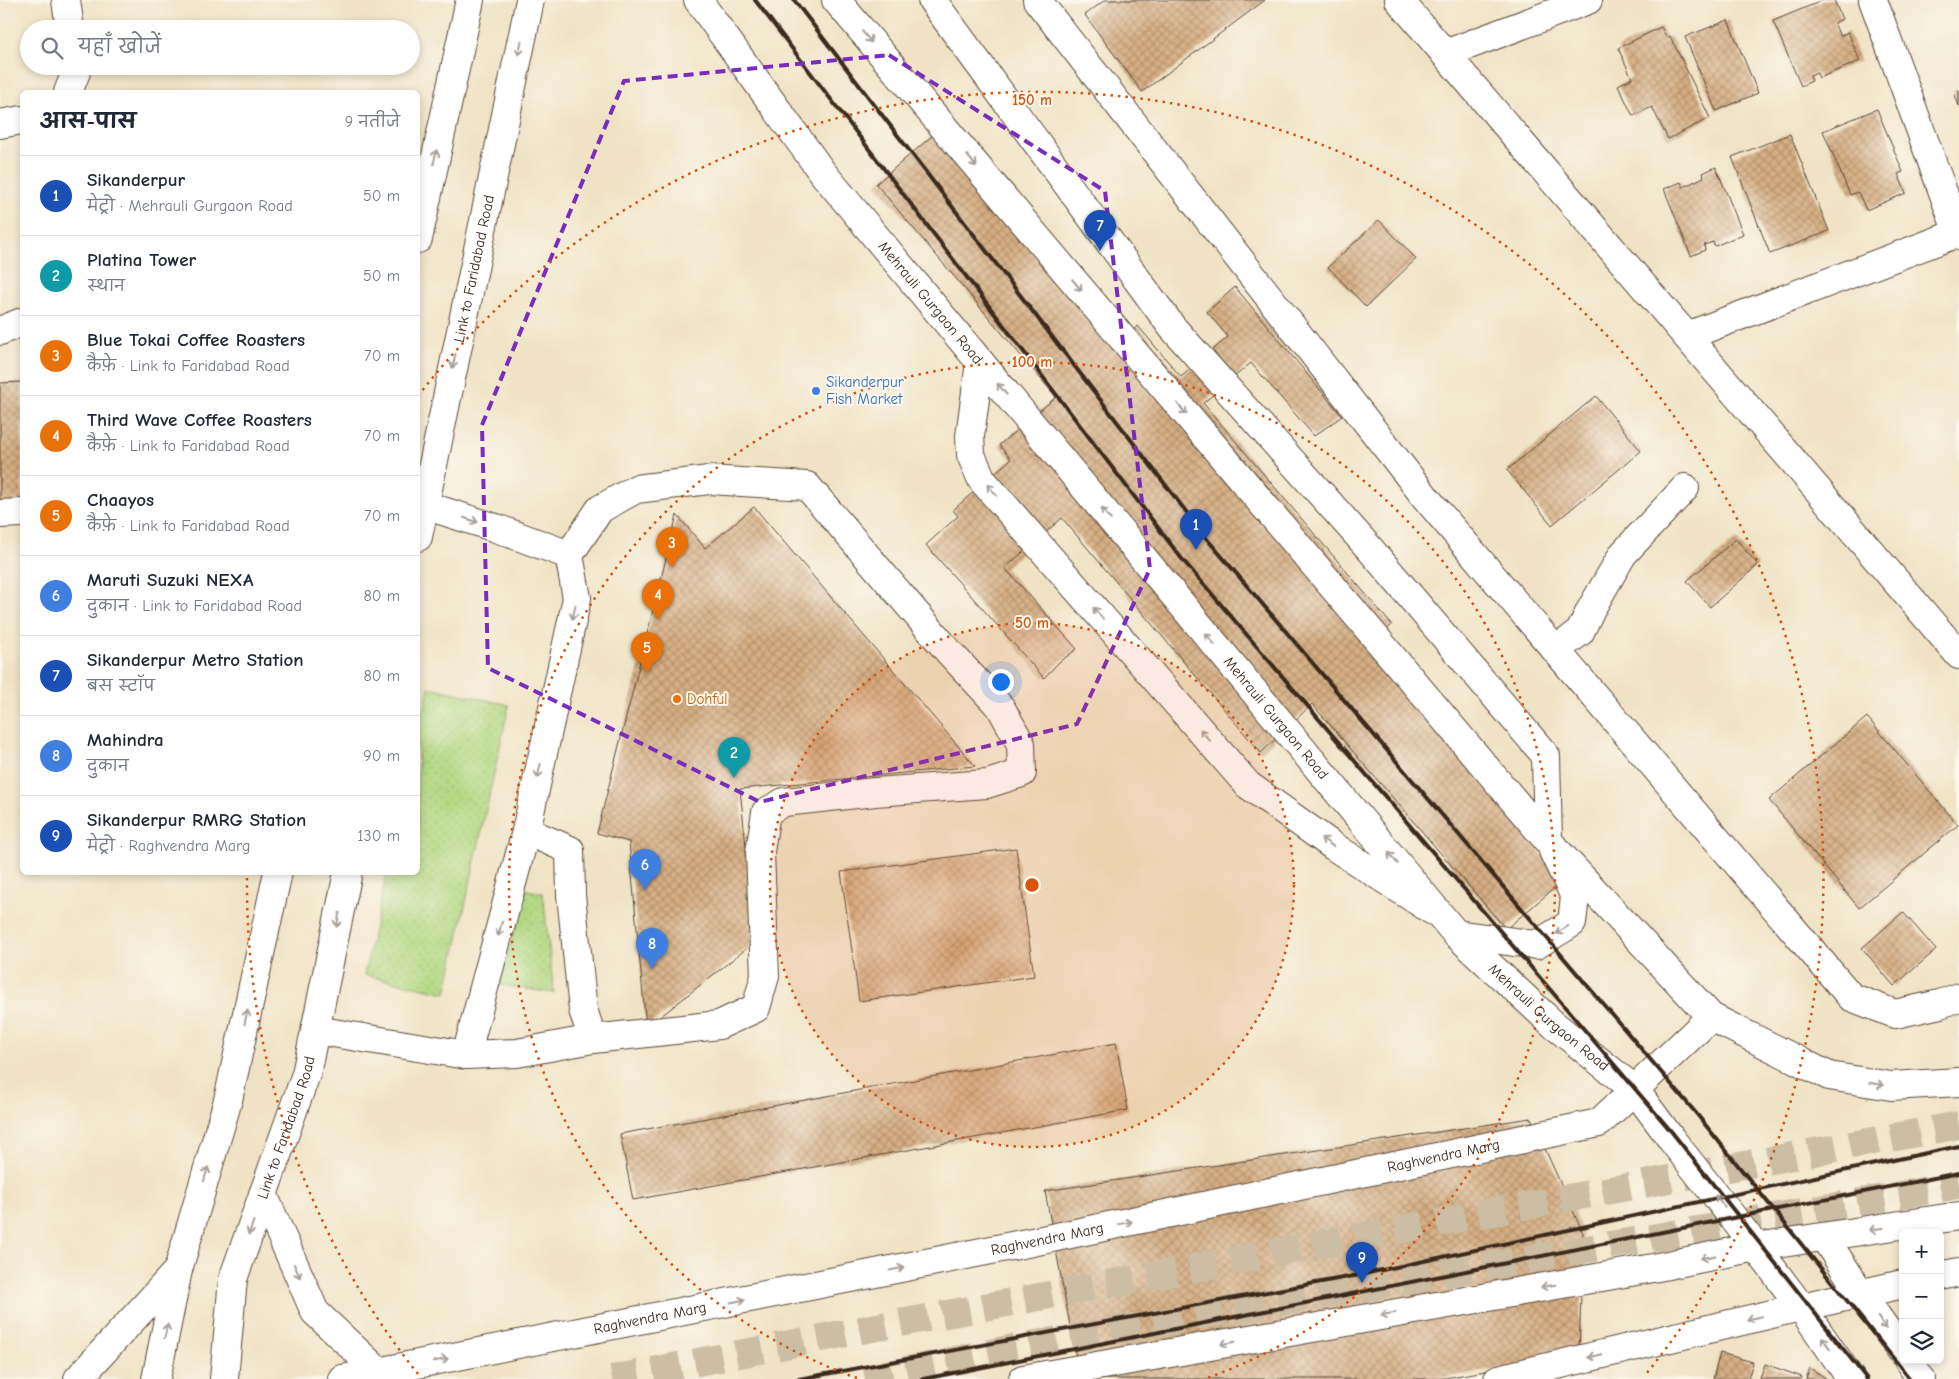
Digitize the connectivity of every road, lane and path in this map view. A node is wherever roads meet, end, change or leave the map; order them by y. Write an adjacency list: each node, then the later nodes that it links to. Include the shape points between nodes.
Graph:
1 (66, 0): 11 (main road)
2 (470, 0): 17 (main road, one-way to 2)
3 (530, 0): 24 (main road, Link to Faridabad Road, one-way to 24)
4 (698, 0): 22 (main road, Mehrauli Gurgaon Road, via 822,172)
5 (836, 0): 32 (main road, one-way to 32)
6 (932, 0): 32 (main road, via 1172,327 1370,549 1546,756)
7 (1037, 0): 29 (main road, via 1422,492)
8 (1399, 0): 12 (main road)
9 (1588, 0): 12 (main road)
10 (1873, 0): 18 (main road)
11 (69, 20)
12 (1445, 54): 21 (main road)
13 (75, 75): 14 (main road)
14 (69, 90)
15 (20, 120): 16 (main road)
16 (0, 124)
17 (420, 230)
18 (1958, 235): 21 (main road)
19 (20, 323): 20 (main road)
20 (0, 332)
21 (1687, 336): 30 (main road)
22 (980, 362): 35 (main road, Mehrauli Gurgaon Road, one-way to 22); 35 (main road, one-way to 22, via 1248,785 982,480 971,454 970,436)
23 (1685, 488): 29 (main road, via 1623,554 1590,608 1580,632)
24 (424, 505): 27 (main road, Link to Faridabad Road); 28 (main road, one-way to 28)
25 (20, 513): 26 (main road)
26 (0, 514)
27 (420, 526)
28 (569, 556): 31 (main road, one-way to 31, via 577,598); 39 (main road, via 600,509 636,489 709,480 808,486 949,652 1001,708 1021,744 1022,773 987,784 784,802 766,812 760,852 765,976 756,1008 720,1026)
29 (1556, 650): 36 (main road, via 1851,997 1895,1014)
30 (1959, 655)
31 (526, 831): 39 (main road, via 570,850 571,895 583,1010); 40 (main road, one-way to 40)
32 (1548, 841): 35 (main road, one-way to 35, via 1575,897 1572,923 1536,945); 37 (main road)
33 (277, 875): 47 (main road, one-way to 33, via 228,1100)
34 (347, 875): 38 (main road, Link to Faridabad Road, one-way to 38)
35 (1449, 925): 42 (main road, Mehrauli Gurgaon Road, via 1553,1024)
36 (1959, 997)
37 (1711, 1017): 41 (main road, one-way to 41, via 1829,1076 1891,1086); 42 (main road, Raghvendra Marg)
38 (315, 1030): 40 (main road); 43 (main road, Link to Faridabad Road, via 306,1074)
39 (593, 1039): 40 (main road, via 517,1052)
40 (466, 1055)
41 (1959, 1082)
42 (1635, 1090): 46 (main road, Mehrauli Gurgaon Road, one-way to 42); 55 (main road, Raghvendra Marg, one-way to 42, via 1022,1244 1599,1123)
43 (263, 1194): 55 (main road, one-way to 55, via 315,1312); 59 (main road, Link to Faridabad Road, one-way to 59, via 233,1280)
44 (1959, 1216): 45 (main road, one-way to 45)
45 (1824, 1237): 46 (main road); 51 (main road)
46 (1756, 1247): 52 (main road, Mehrauli Gurgaon Road); 60 (main road, one-way to 60)
47 (178, 1270): 57 (main road); 58 (main road, one-way to 47)
48 (1959, 1272): 49 (main road)
49 (1944, 1275)
50 (1899, 1285): 51 (main road)
51 (1861, 1294): 52 (main road); 53 (main road, one-way to 53)
52 (1801, 1307): 61 (main road, one-way to 61); 62 (main road, Mehrauli Gurgaon Road, one-way to 52)
53 (1899, 1347)
54 (1911, 1364): 63 (main road)
55 (380, 1372): 56 (main road, Raghvendra Marg)
56 (347, 1378)
57 (78, 1379)
58 (156, 1379)
59 (224, 1379)
60 (1023, 1379)
61 (1498, 1379)
62 (1851, 1379)
63 (1921, 1379)

